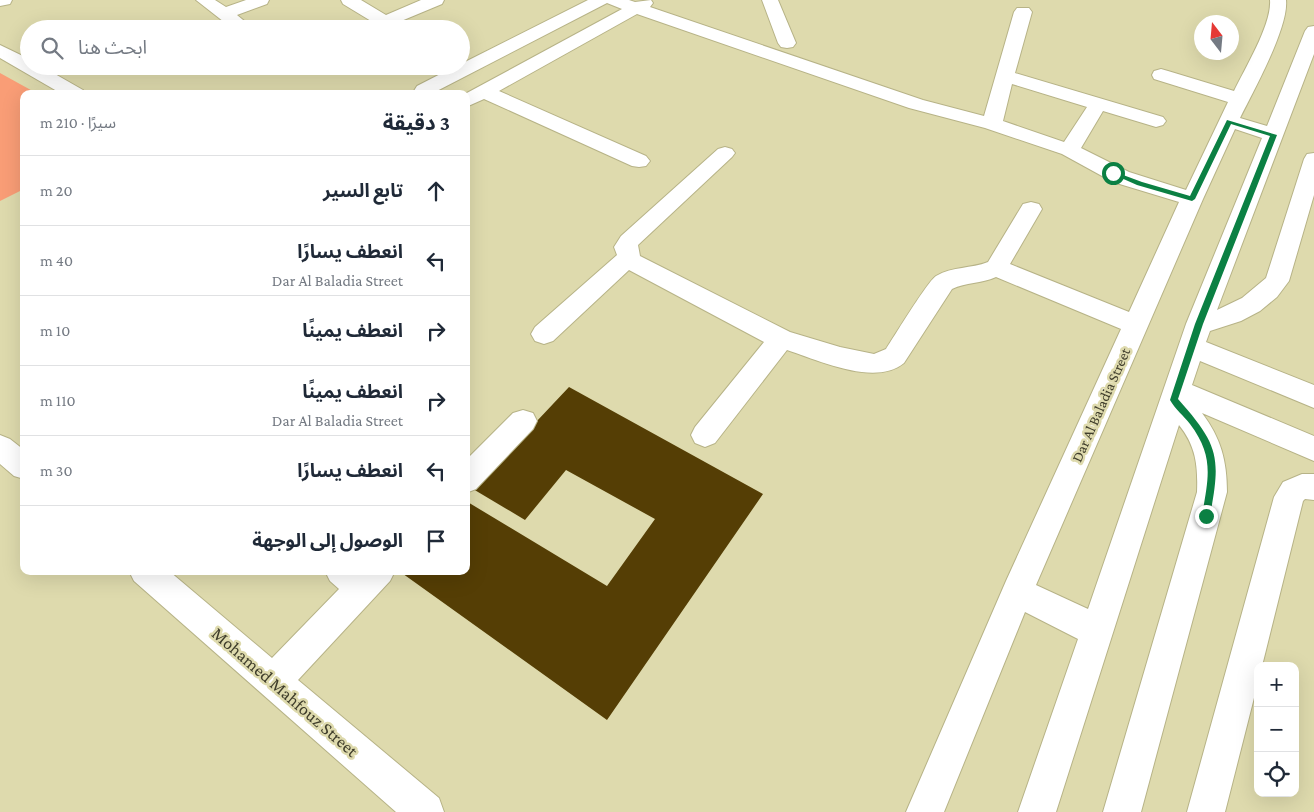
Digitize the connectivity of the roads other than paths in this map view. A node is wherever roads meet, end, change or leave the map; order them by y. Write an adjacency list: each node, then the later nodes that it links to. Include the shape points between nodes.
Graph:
1 (4, 0): 10 (street)
2 (204, 0): 13 (street)
3 (261, 0): 13 (street)
4 (349, 0): 15 (street)
5 (436, 0): 16 (street)
6 (601, 0): 20 (street)
7 (613, 0): 11 (street)
8 (770, 0): 18 (street)
9 (1278, 0): 32 (street, Dar Al Baladia Street, via 1279,10 1267,41)
10 (0, 1)
11 (643, 4): 23 (street); 34 (street, via 916,104)
12 (1023, 12): 27 (street)
13 (224, 14): 14 (street)
14 (232, 20)
15 (366, 20)
16 (389, 20)
17 (1314, 31): 35 (street)
18 (787, 43)
19 (0, 50): 21 (street)
20 (498, 52): 22 (street); 23 (street)
21 (20, 62)
22 (470, 66)
23 (527, 67): 30 (street)
24 (43, 75): 28 (street)
25 (453, 75): 29 (street)
26 (1161, 75): 32 (street)
27 (1005, 76): 31 (street); 34 (street)
28 (69, 90)
29 (424, 90)
30 (475, 96): 39 (street)
31 (1098, 104): 33 (street); 36 (street)
32 (1234, 110): 35 (street); 40 (street, Dar Al Baladia Street)
33 (1156, 120)
34 (992, 124): 36 (street)
35 (1274, 135): 46 (street)
36 (1069, 150): 40 (street, via 1122,177)
37 (725, 153): 42 (street, via 629,241)
38 (1314, 159): 46 (street, via 1277,281 1265,296 1248,308)
39 (638, 161)
40 (1192, 199): 44 (street, Dar Al Baladia Street)
41 (1031, 208): 43 (street)
42 (627, 259): 45 (street); 47 (street)
43 (996, 268): 44 (street); 47 (street, via 982,274 961,275 943,283 894,356 883,363 840,357)
44 (1137, 325): 59 (street, Dar Al Baladia Street)
45 (544, 334)
46 (1196, 336): 48 (street); 49 (street)
47 (781, 339): 51 (street)
48 (1175, 395): 53 (street); 60 (street); 65 (street, via 1206,441 1212,467 1212,492)
49 (1314, 397)
50 (523, 422): 55 (street)
51 (705, 435)
52 (0, 447): 54 (street)
53 (1314, 449)
54 (20, 464)
55 (470, 476)
56 (1314, 487): 66 (street, via 1302,486 1293,490 1289,498)
57 (150, 575): 61 (street, Mohamed Mahfouz Street)
58 (361, 577): 61 (street)
59 (1017, 592): 60 (street); 63 (street, Dar Al Baladia Street)
60 (1097, 631): 64 (street)
61 (273, 681): 62 (street, Mohamed Mahfouz Street)
62 (425, 812)
63 (925, 812)
64 (1037, 812)
65 (1122, 812)
66 (1206, 812)

